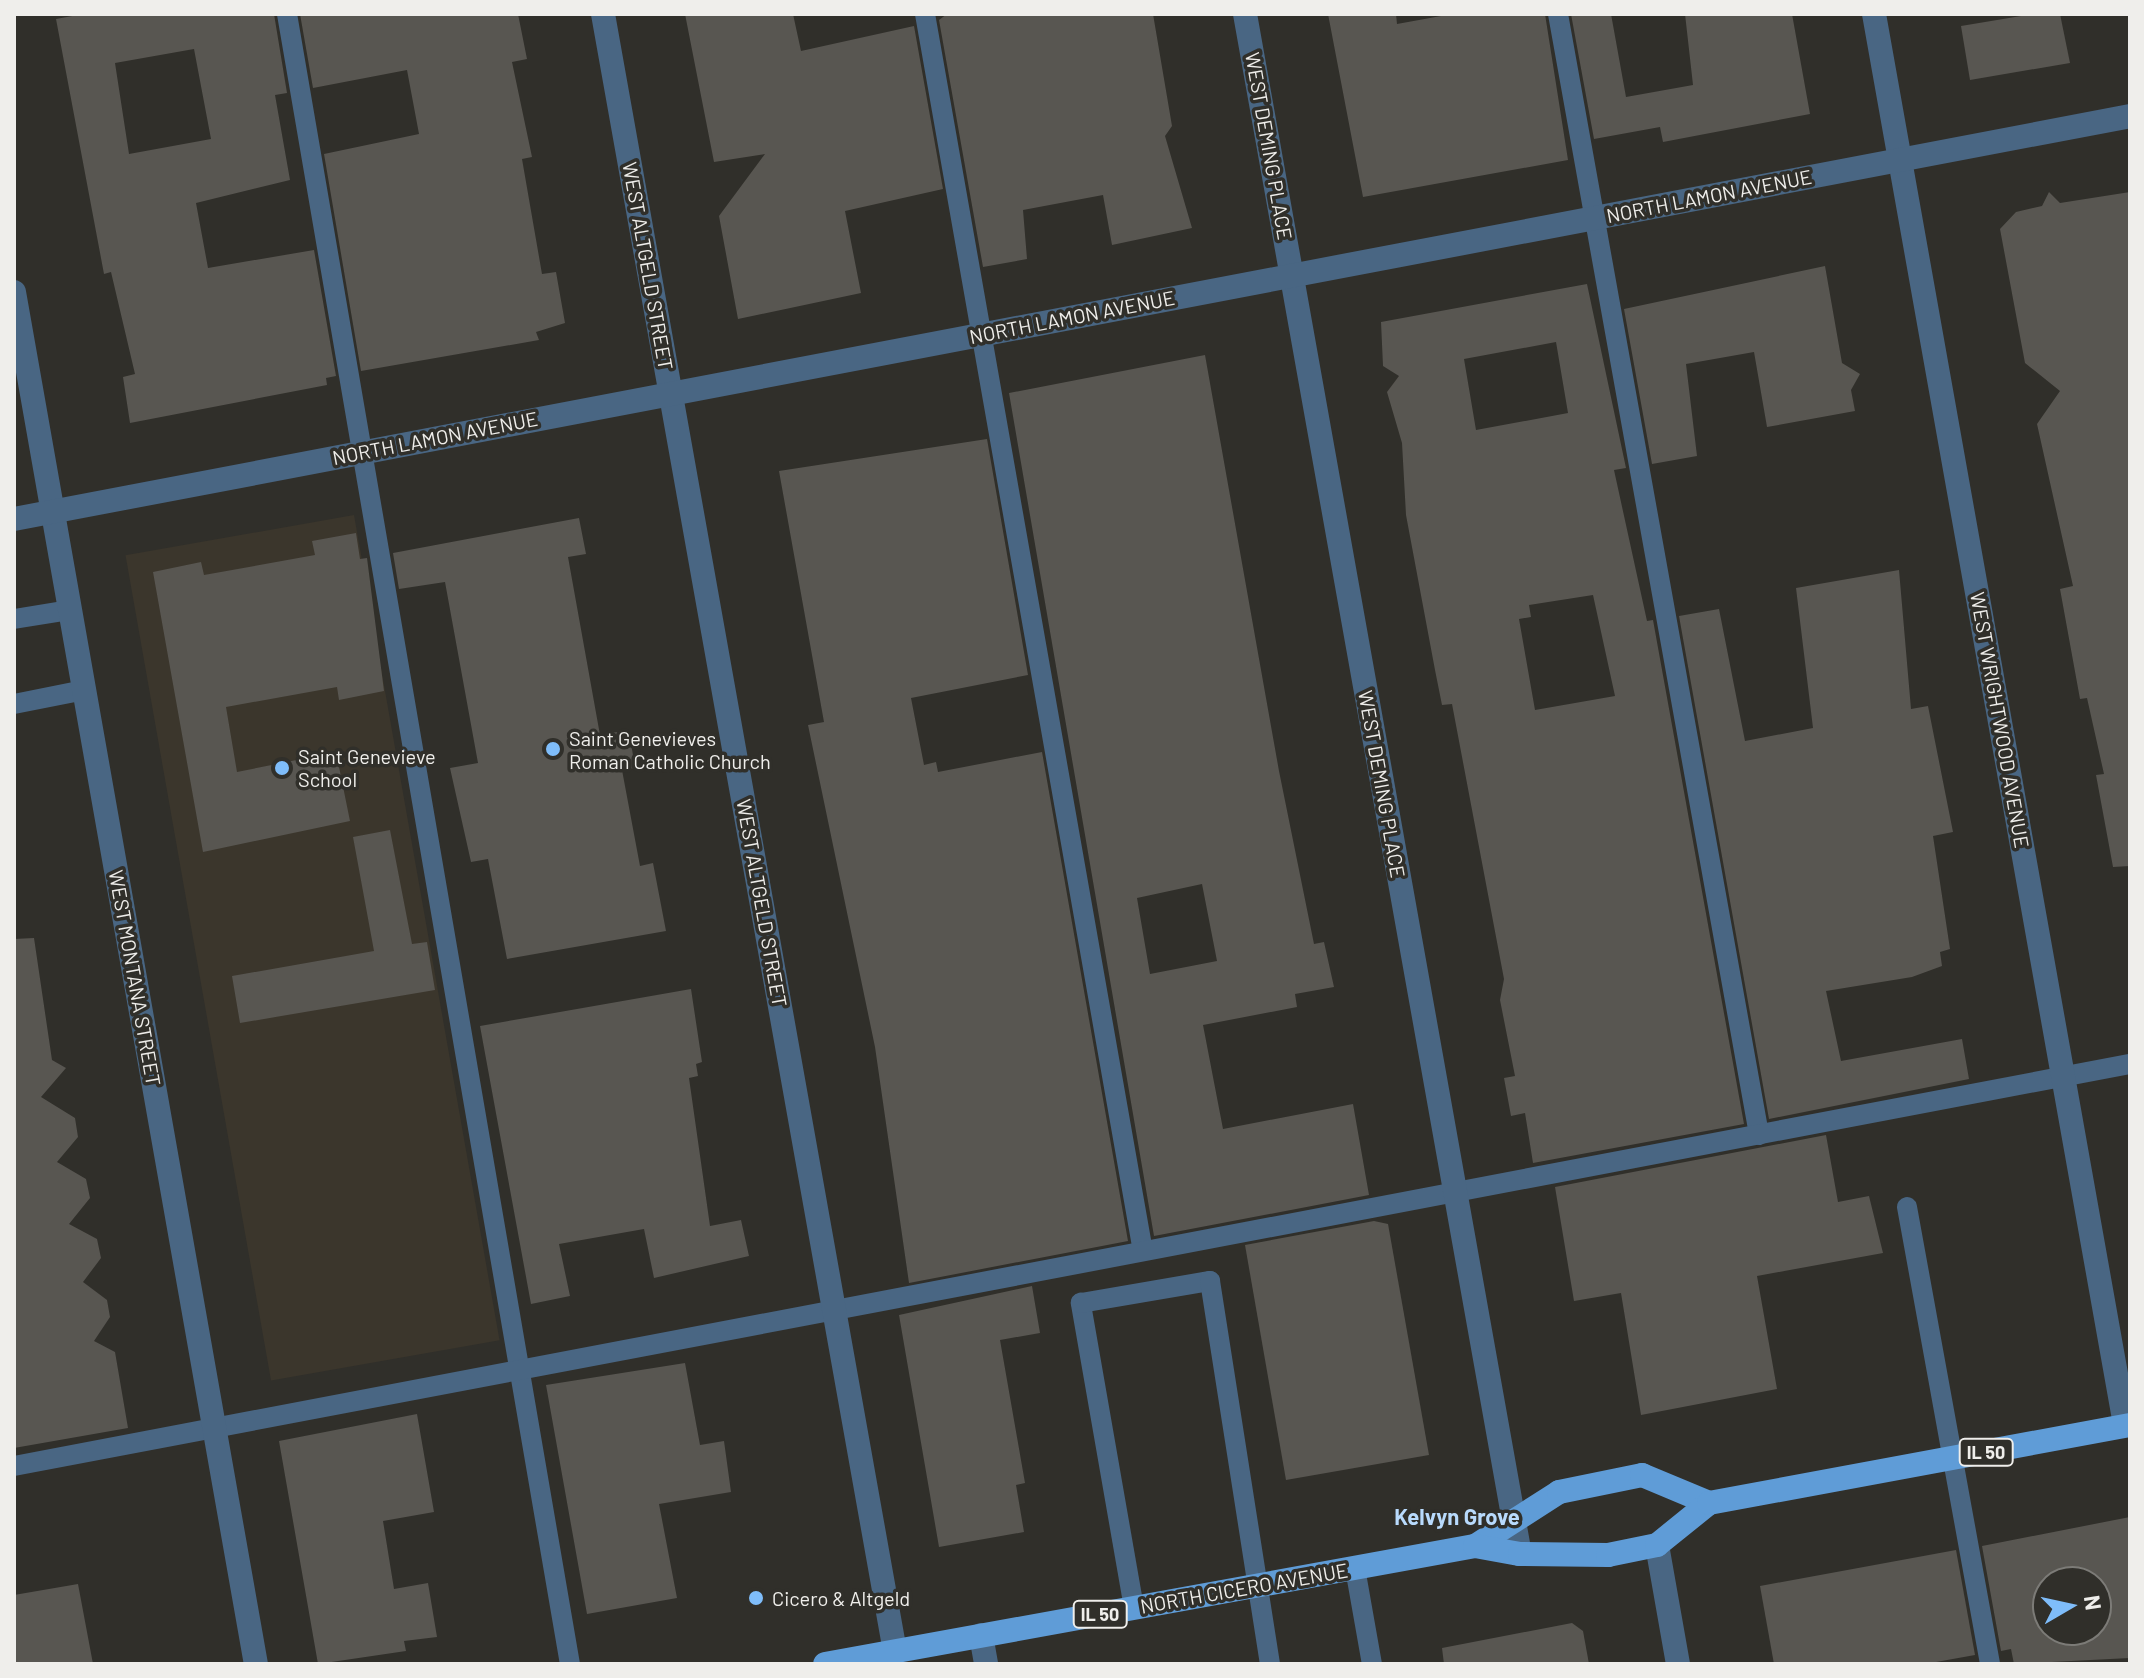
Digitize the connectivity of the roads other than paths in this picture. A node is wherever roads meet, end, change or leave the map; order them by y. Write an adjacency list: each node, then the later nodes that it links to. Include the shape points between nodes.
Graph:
1 (287, 14): 14 (lane)
2 (603, 14): 13 (street, WEST ALTGELD STREET)
3 (925, 14): 12 (lane)
4 (1245, 14): 10 (street, WEST DEMING PLACE)
5 (1558, 14): 9 (lane)
6 (1874, 14): 8 (street, WEST WRIGHTWOOD AVENUE)
7 (2130, 116): 8 (street, NORTH LAMON AVENUE)
8 (1900, 160): 9 (street, NORTH LAMON AVENUE); 22 (street, WEST WRIGHTWOOD AVENUE)
9 (1595, 217): 10 (street, NORTH LAMON AVENUE); 23 (lane)
10 (1292, 275): 12 (street, NORTH LAMON AVENUE); 24 (street, WEST DEMING PLACE)
11 (14, 292): 15 (street, WEST MONTANA STREET)
12 (982, 334): 13 (street, NORTH LAMON AVENUE); 26 (lane)
13 (671, 394): 14 (street, NORTH LAMON AVENUE); 27 (street, WEST ALTGELD STREET)
14 (365, 451): 15 (street, NORTH LAMON AVENUE); 28 (lane)
15 (53, 511): 16 (street, NORTH LAMON AVENUE); 17 (street, WEST MONTANA STREET)
16 (14, 519)
17 (70, 610): 18 (lane); 19 (street, WEST MONTANA STREET)
18 (14, 619)
19 (84, 690): 20 (lane); 30 (street, WEST MONTANA STREET)
20 (14, 704)
21 (2130, 1064): 22 (lane)
22 (2063, 1077): 23 (lane); 29 (street, WEST WRIGHTWOOD AVENUE)
23 (1759, 1135): 24 (lane)
24 (1455, 1193): 26 (lane); 34 (street, WEST DEMING PLACE)
25 (1907, 1207): 31 (lane)
26 (1143, 1251): 27 (lane)
27 (834, 1310): 28 (lane); 42 (street, WEST ALTGELD STREET)
28 (522, 1370): 30 (lane); 44 (lane)
29 (2128, 1425): 31 (main road, NORTH CICERO AVENUE / IL 50)
30 (214, 1428): 32 (lane); 43 (street, WEST MONTANA STREET)
31 (1954, 1458): 33 (main road, NORTH CICERO AVENUE / IL 50); 50 (lane)
32 (14, 1466)
33 (1709, 1503): 34 (main road, NORTH CICERO AVENUE / IL 50, via 1642,1475 1559,1492); 35 (main road, NORTH CICERO AVENUE / IL 50)
34 (1513, 1521): 36 (main road, NORTH CICERO AVENUE / IL 50); 37 (street, WEST DEMING PLACE)
35 (1657, 1545): 37 (main road, NORTH CICERO AVENUE / IL 50, via 1608,1555); 49 (street)
36 (1475, 1546): 37 (main road, NORTH CICERO AVENUE / IL 50); 38 (main road, NORTH CICERO AVENUE / IL 50)
37 (1520, 1554)
38 (1355, 1568): 39 (main road, NORTH CICERO AVENUE / IL 50); 48 (lane)
39 (1263, 1585): 40 (main road, NORTH CICERO AVENUE / IL 50); 40 (lane, via 1210,1281 1081,1303); 47 (lane)
40 (1134, 1608): 41 (main road, NORTH CICERO AVENUE / IL 50)
41 (981, 1635): 42 (main road, NORTH CICERO AVENUE / IL 50); 46 (street)
42 (895, 1651): 45 (main road, NORTH CICERO AVENUE / IL 50)
43 (256, 1664)
44 (570, 1664)
45 (825, 1664)
46 (986, 1664)
47 (1270, 1664)
48 (1372, 1664)
49 (1678, 1664)
50 (1990, 1664)

